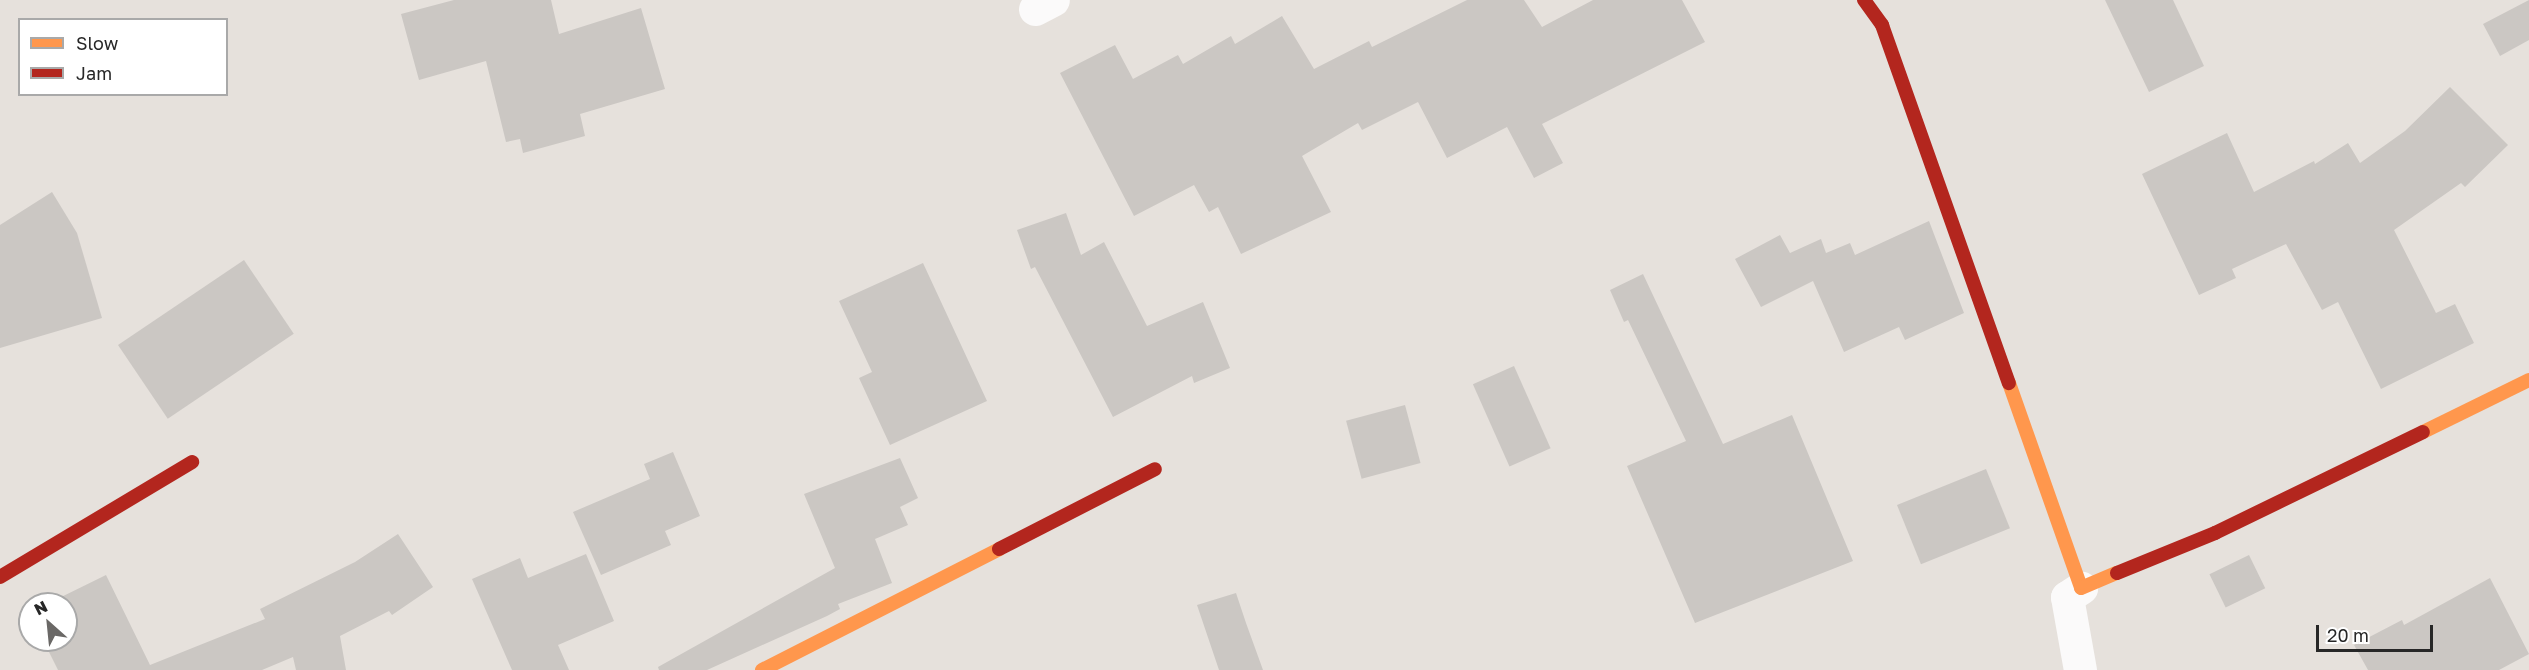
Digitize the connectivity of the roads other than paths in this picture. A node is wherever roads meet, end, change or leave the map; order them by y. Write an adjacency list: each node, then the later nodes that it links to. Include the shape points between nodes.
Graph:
1 (1864, 0): 6 (street, via 1881,25)
2 (2529, 380): 6 (street, via 2215,533)
3 (192, 462): 5 (street)
4 (1155, 469): 7 (street)
5 (0, 577)
6 (2081, 588): 8 (street, via 2067,597)
7 (762, 670)
8 (2080, 670)

